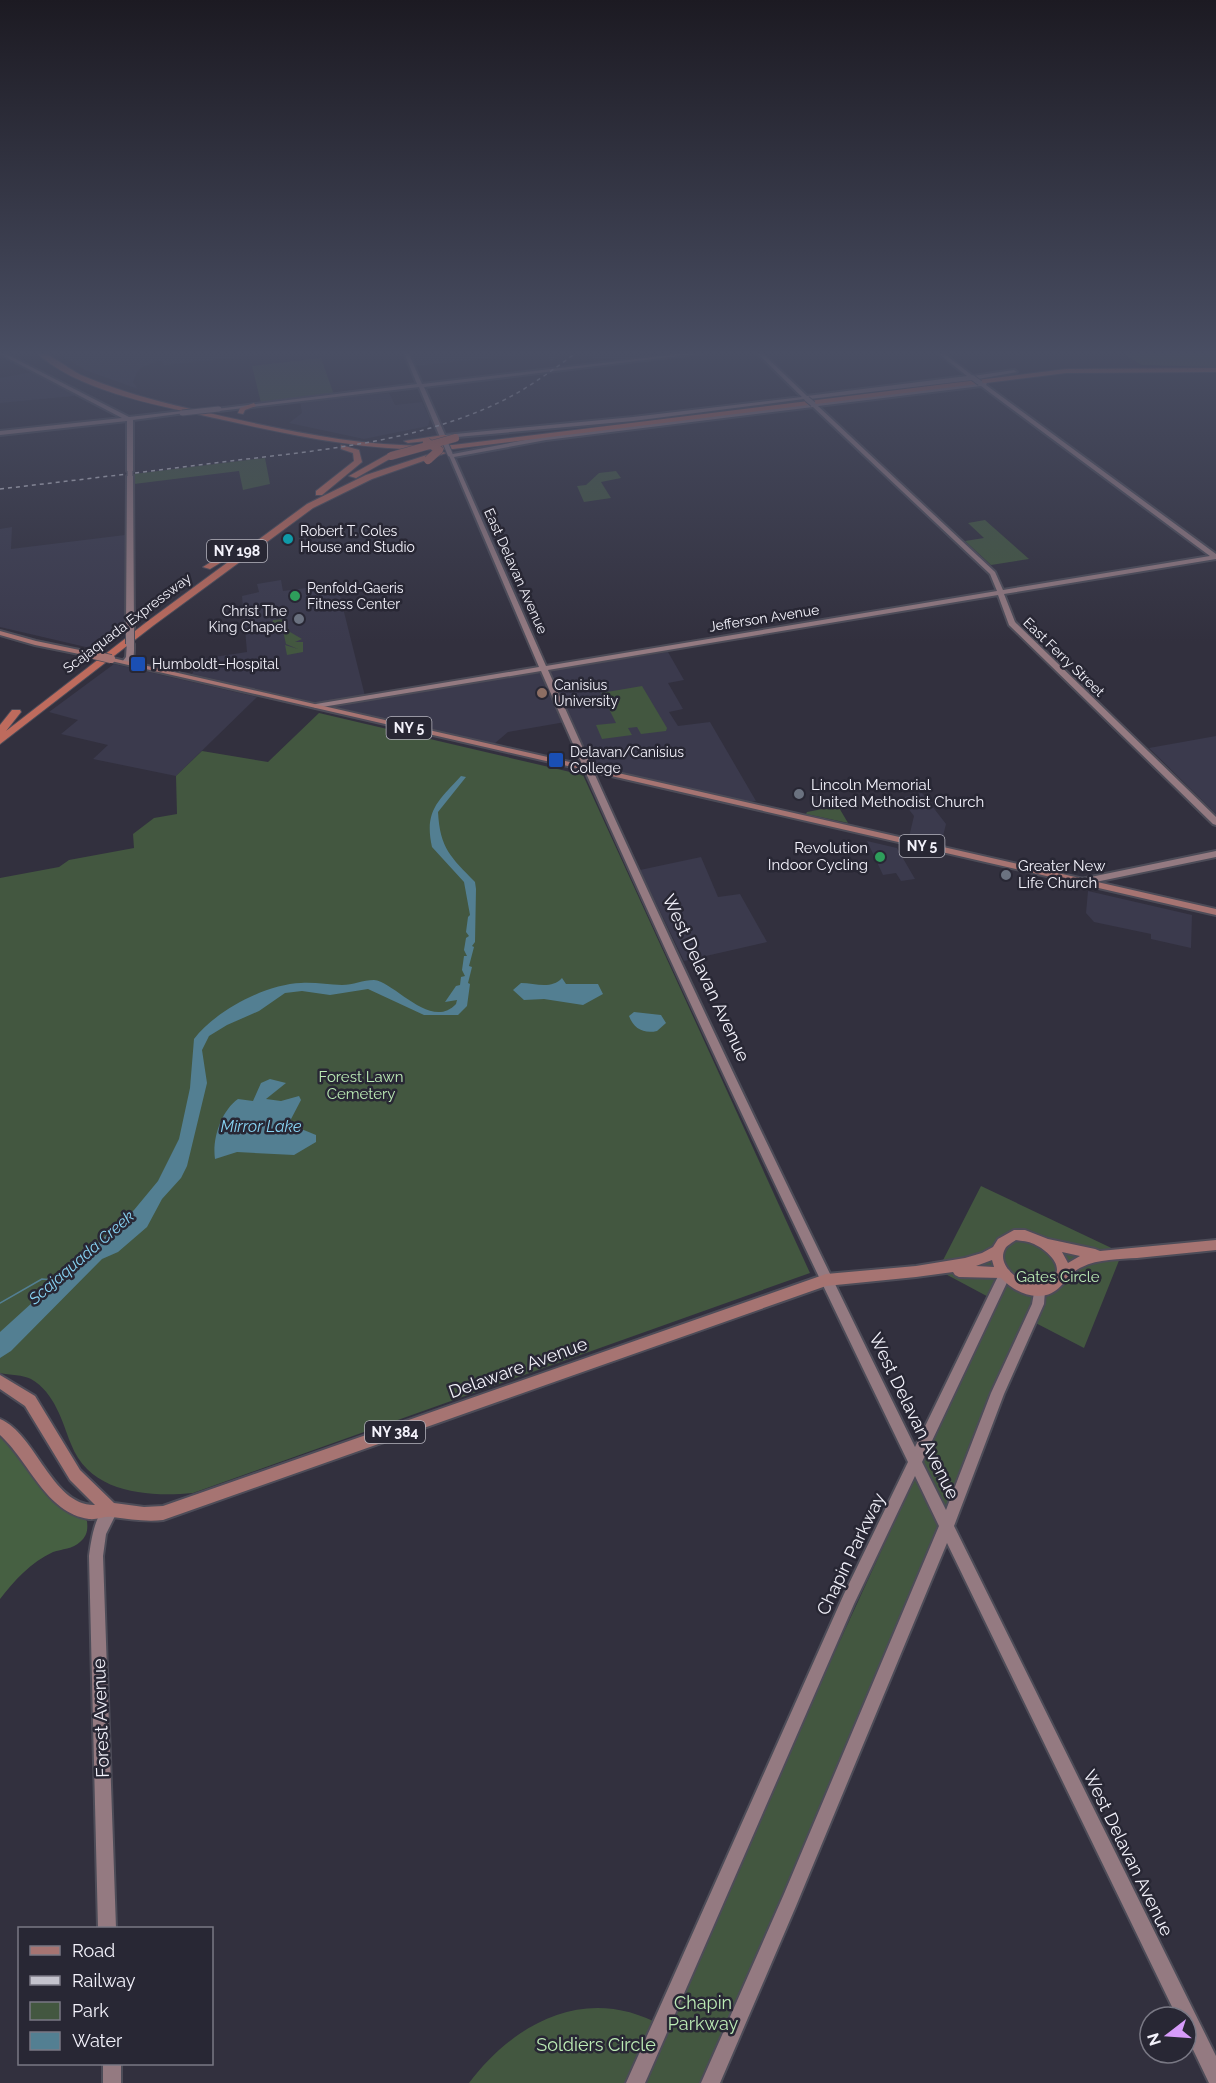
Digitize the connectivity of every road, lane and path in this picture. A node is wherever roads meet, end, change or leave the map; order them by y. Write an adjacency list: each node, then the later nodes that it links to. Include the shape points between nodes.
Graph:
1 (130, 447): 21 (street, bridge, via 130,657)
2 (344, 447): 13 (highway, via 356,452 358,462)
3 (386, 447): 5 (highway)
4 (417, 447): 13 (highway, bridge, via 391,456)
5 (432, 447)
6 (437, 447): 13 (highway, bridge, via 439,450 428,460)
7 (447, 447): 12 (street, East Delavan Avenue, bridge)
8 (470, 447): 13 (highway, via 393,468)
9 (493, 447): 12 (street)
10 (859, 447): 19 (street, East Ferry Street, via 993,573)
11 (1067, 447): 15 (street)
12 (450, 455): 22 (street, East Delavan Avenue)
13 (302, 509): 14 (highway, Scajaquada Expressway / NY 198); 16 (highway, Scajaquada Expressway / NY 198)
14 (249, 541): 17 (highway); 26 (highway, Scajaquada Expressway / NY 198)
15 (1216, 557): 19 (street, Jefferson Avenue)
16 (232, 562): 18 (highway); 26 (highway, Scajaquada Expressway / NY 198)
17 (207, 567)
18 (206, 587)
19 (1000, 593): 22 (street, Jefferson Avenue); 29 (street, East Ferry Street, via 1012,623)
20 (0, 633): 21 (main road, NY 5, bridge)
21 (126, 662): 23 (main road, NY 5)
22 (544, 668): 23 (street, Jefferson Avenue); 28 (street, East Delavan Avenue)
23 (316, 706): 28 (main road, NY 5)
24 (16, 712): 26 (highway)
25 (41, 717): 26 (highway)
26 (3, 733): 27 (highway, Scajaquada Expressway / NY 198)
27 (0, 741)
28 (588, 769): 31 (main road, NY 5); 40 (street, West Delavan Avenue)
29 (1216, 822)
30 (1216, 854): 31 (street)
31 (1081, 882): 32 (main road, NY 5)
32 (1216, 912)
33 (1048, 1243): 35 (main road, NY 384, via 1018,1234 1005,1239); 36 (main road, NY 384); 39 (main road, via 1060,1257)
34 (1216, 1245): 36 (main road, NY 384)
35 (998, 1251): 37 (main road, Delaware Avenue / NY 384, via 984,1260); 38 (main road)
36 (1108, 1255): 39 (main road, NY 384, via 1079,1262)
37 (942, 1268): 38 (main road, Delaware Avenue / NY 384, via 949,1272); 40 (main road, Delaware Avenue / NY 384)
38 (1004, 1274): 41 (main road, NY 384, via 1019,1286); 44 (street, Chapin Parkway)
39 (1062, 1274): 41 (main road, NY 384, via 1055,1285)
40 (826, 1280): 44 (street, West Delavan Avenue); 45 (main road, Delaware Avenue / NY 384, via 163,1513 128,1515)
41 (1039, 1291): 46 (street, via 1038,1304)
42 (0, 1381): 45 (main road, via 30,1401 75,1475)
43 (0, 1426): 45 (main road, Delaware Avenue / NY 384, via 23,1448 60,1497 89,1512)
44 (915, 1463): 46 (street, West Delavan Avenue); 51 (street, Chapin Parkway, via 849,1599)
45 (111, 1510): 47 (street, Forest Avenue, via 99,1532 96,1556)
46 (946, 1526): 49 (street, West Delavan Avenue); 52 (street)
47 (107, 1927)
48 (111, 2065): 50 (street)
49 (1216, 2076)
50 (112, 2083)
51 (635, 2083)
52 (710, 2083)

